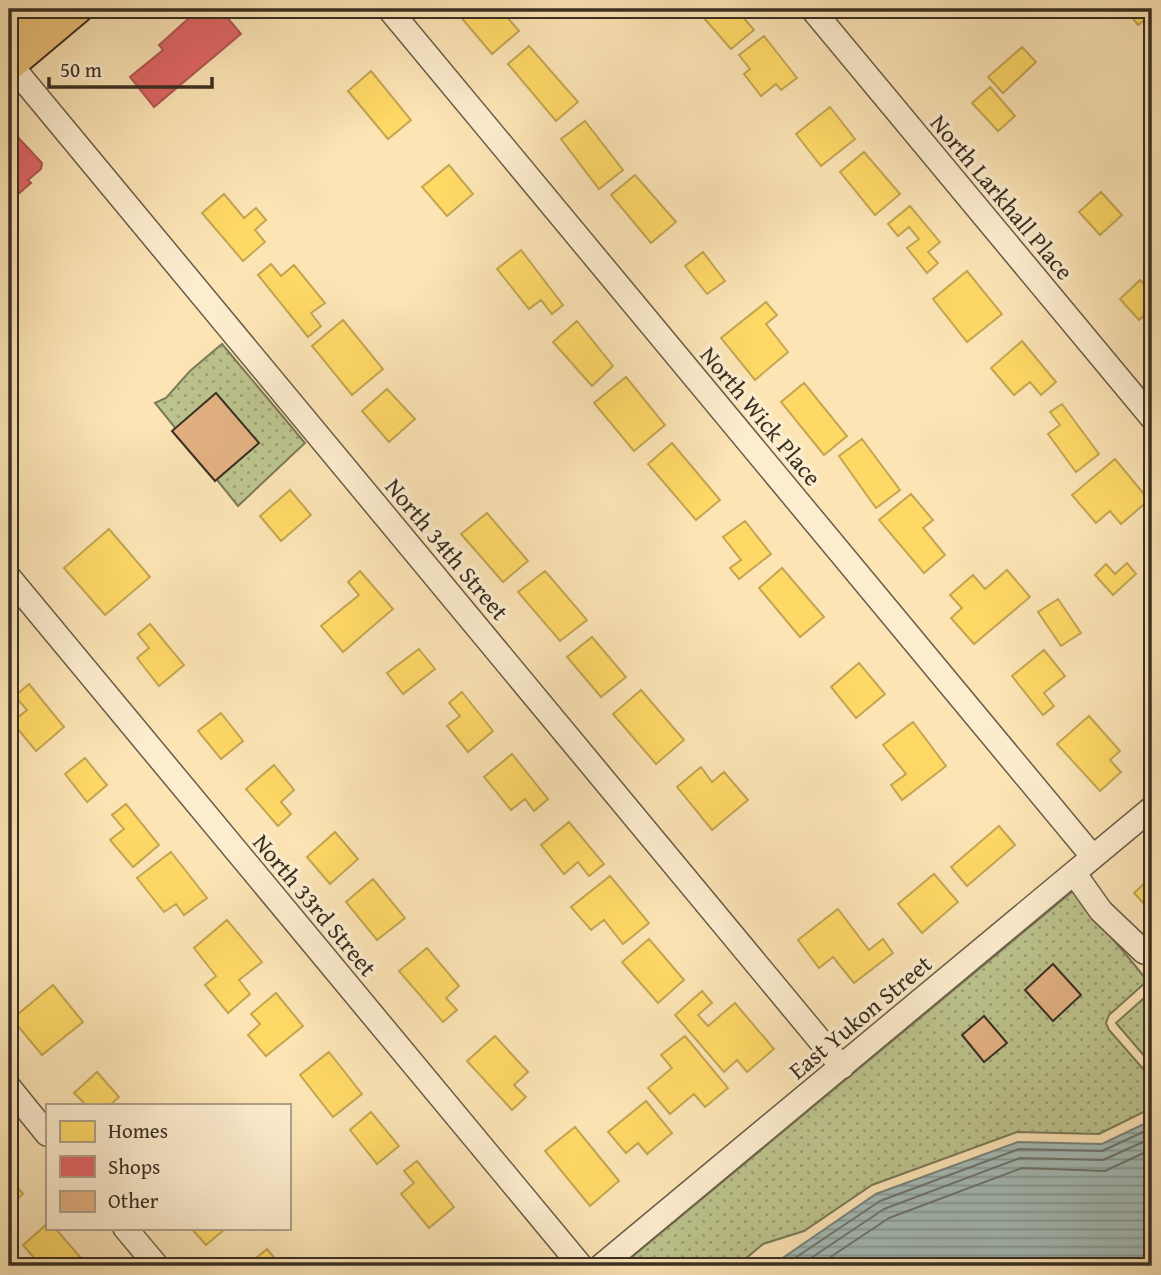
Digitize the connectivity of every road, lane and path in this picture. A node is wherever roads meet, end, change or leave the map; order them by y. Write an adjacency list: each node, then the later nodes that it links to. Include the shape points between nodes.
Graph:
1 (42, 9): 5 (main road)
2 (78, 9): 5 (main road)
3 (389, 9): 9 (street, North Wick Place)
4 (812, 9): 6 (street, North Larkhall Place)
5 (10, 66): 12 (street, North 34th Street)
6 (1152, 418)
7 (9, 577): 17 (street, North 33rd Street)
8 (1152, 808): 9 (street, East Yukon Street)
9 (1093, 857): 10 (street, East Yukon Street)
10 (1074, 873): 11 (street, via 1101,911 1144,952); 12 (street, East Yukon Street)
11 (1152, 953)
12 (842, 1067): 18 (street, East Yukon Street)
13 (9, 1087): 14 (street)
14 (46, 1133)
15 (127, 1230): 16 (street)
16 (156, 1266)
17 (580, 1266)
18 (601, 1266)

